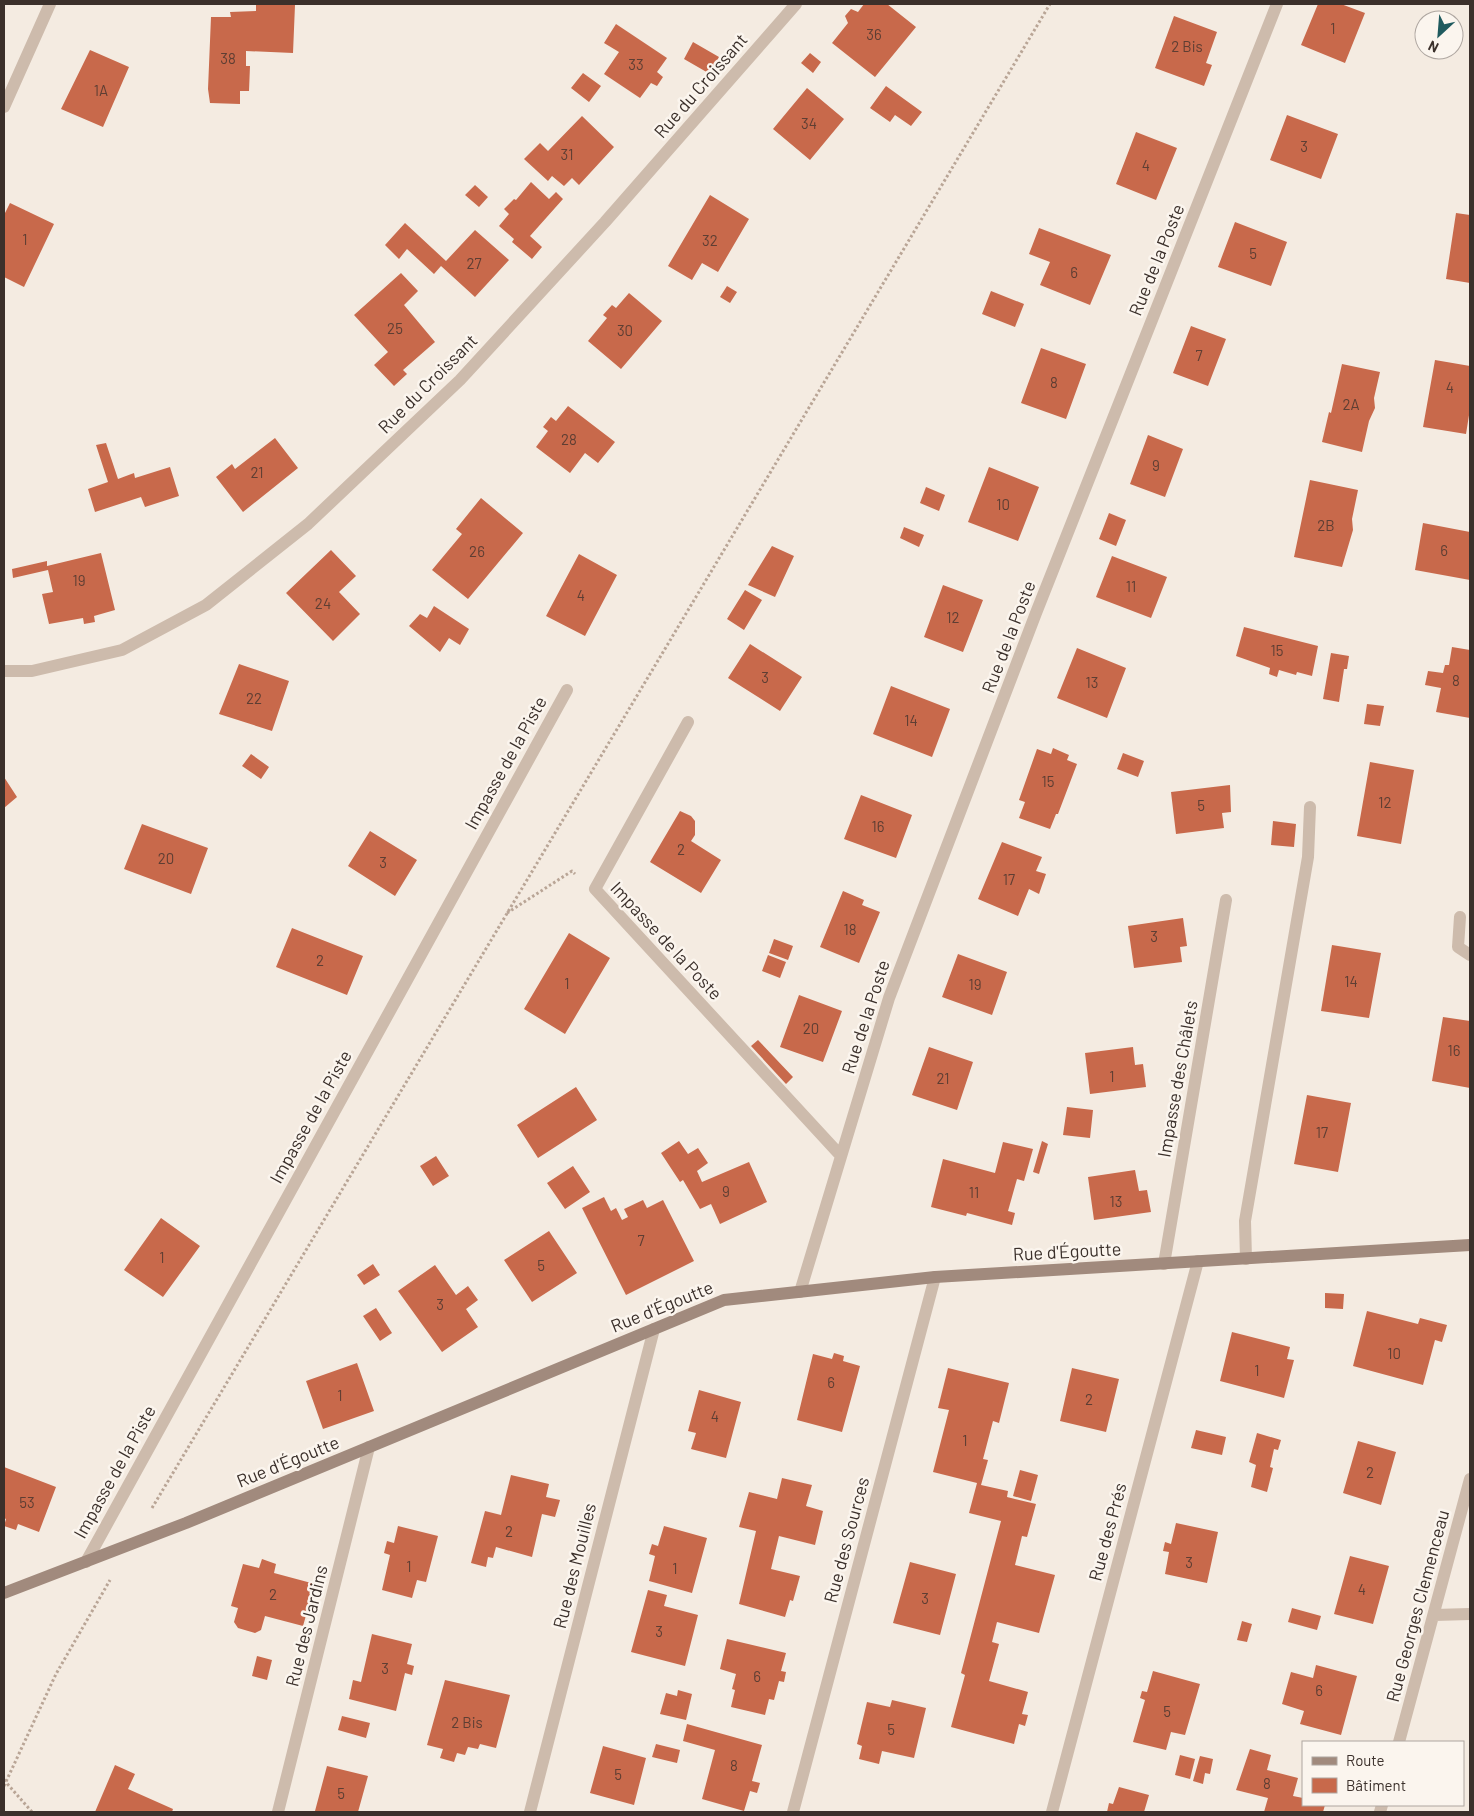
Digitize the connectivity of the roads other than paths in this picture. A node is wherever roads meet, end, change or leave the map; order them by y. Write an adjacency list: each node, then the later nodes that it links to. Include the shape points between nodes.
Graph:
1 (50, 4): 4 (street)
2 (796, 4): 5 (street, Rue du Croissant, via 605,222 460,380 308,524 206,605 122,650 32,670)
3 (1277, 4): 12 (street, Rue de la Poste, via 1036,613 892,989)
4 (4, 107)
5 (4, 671)
6 (567, 690): 22 (street, Impasse de la Piste)
7 (688, 722): 12 (street, Impasse de la Poste, via 595,889)
8 (1310, 807): 14 (street, via 1308,857 1245,1222)
9 (1226, 900): 16 (street, Impasse des Châlets)
10 (1460, 917): 11 (street, via 1458,947)
11 (1470, 955)
12 (841, 1156): 18 (street, Rue de la Poste)
13 (1470, 1245): 14 (main road, Rue d'Égoutte)
14 (1246, 1259): 15 (main road, Rue d'Égoutte)
15 (1198, 1262): 16 (main road, Rue d'Égoutte); 30 (street, Rue des Prés)
16 (1164, 1264): 17 (main road, Rue d'Égoutte)
17 (935, 1277): 18 (main road, Rue d'Égoutte); 29 (street, Rue des Sources)
18 (800, 1292): 19 (main road, Rue d'Égoutte, via 724,1300)
19 (654, 1329): 20 (main road, Rue d'Égoutte); 28 (street, Rue des Mouilles)
20 (369, 1447): 22 (main road, Rue d'Égoutte); 27 (street, Rue des Jardins)
21 (1470, 1479): 25 (street, Rue Georges Clemenceau)
22 (86, 1562): 23 (main road, Rue d'Égoutte)
23 (4, 1593)
24 (1470, 1614): 25 (street)
25 (1434, 1615): 26 (street, Rue Georges Clemenceau)
26 (1399, 1741)
27 (278, 1812)
28 (530, 1812)
29 (793, 1812)
30 (1052, 1812)

